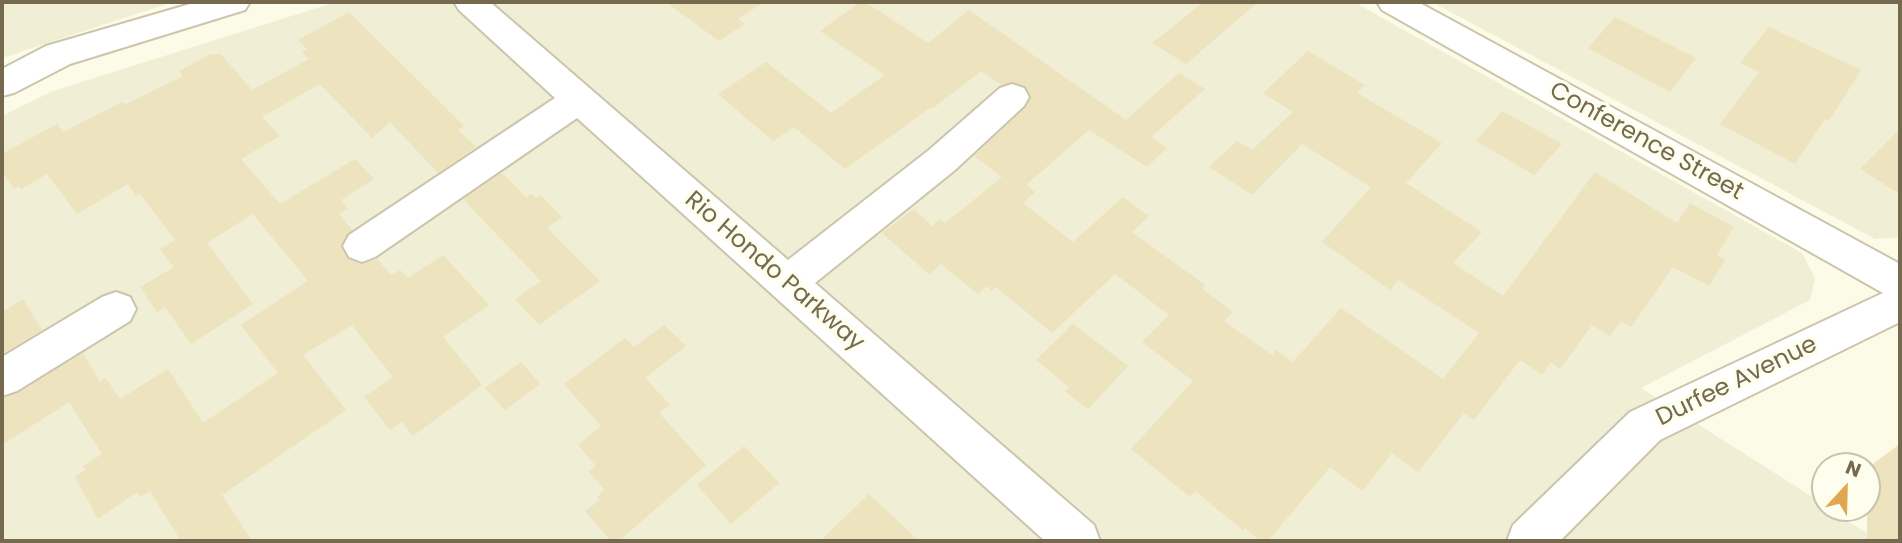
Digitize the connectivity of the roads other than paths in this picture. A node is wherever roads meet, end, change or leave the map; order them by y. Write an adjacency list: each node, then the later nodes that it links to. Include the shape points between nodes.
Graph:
1 (234, 2): 4 (street, via 58,55)
2 (470, 2): 6 (street, Rio Hondo Parkway)
3 (1393, 2): 9 (street, Conference Street)
4 (2, 84)
5 (1004, 93): 8 (street, via 942,160)
6 (579, 99): 7 (street); 8 (street, Rio Hondo Parkway)
7 (362, 246)
8 (776, 275): 13 (street, Rio Hondo Parkway)
9 (1900, 283)
10 (1900, 303): 14 (street, Durfee Avenue, via 1645,426)
11 (116, 309): 12 (street)
12 (2, 378)
13 (1078, 541)
14 (1529, 541)

